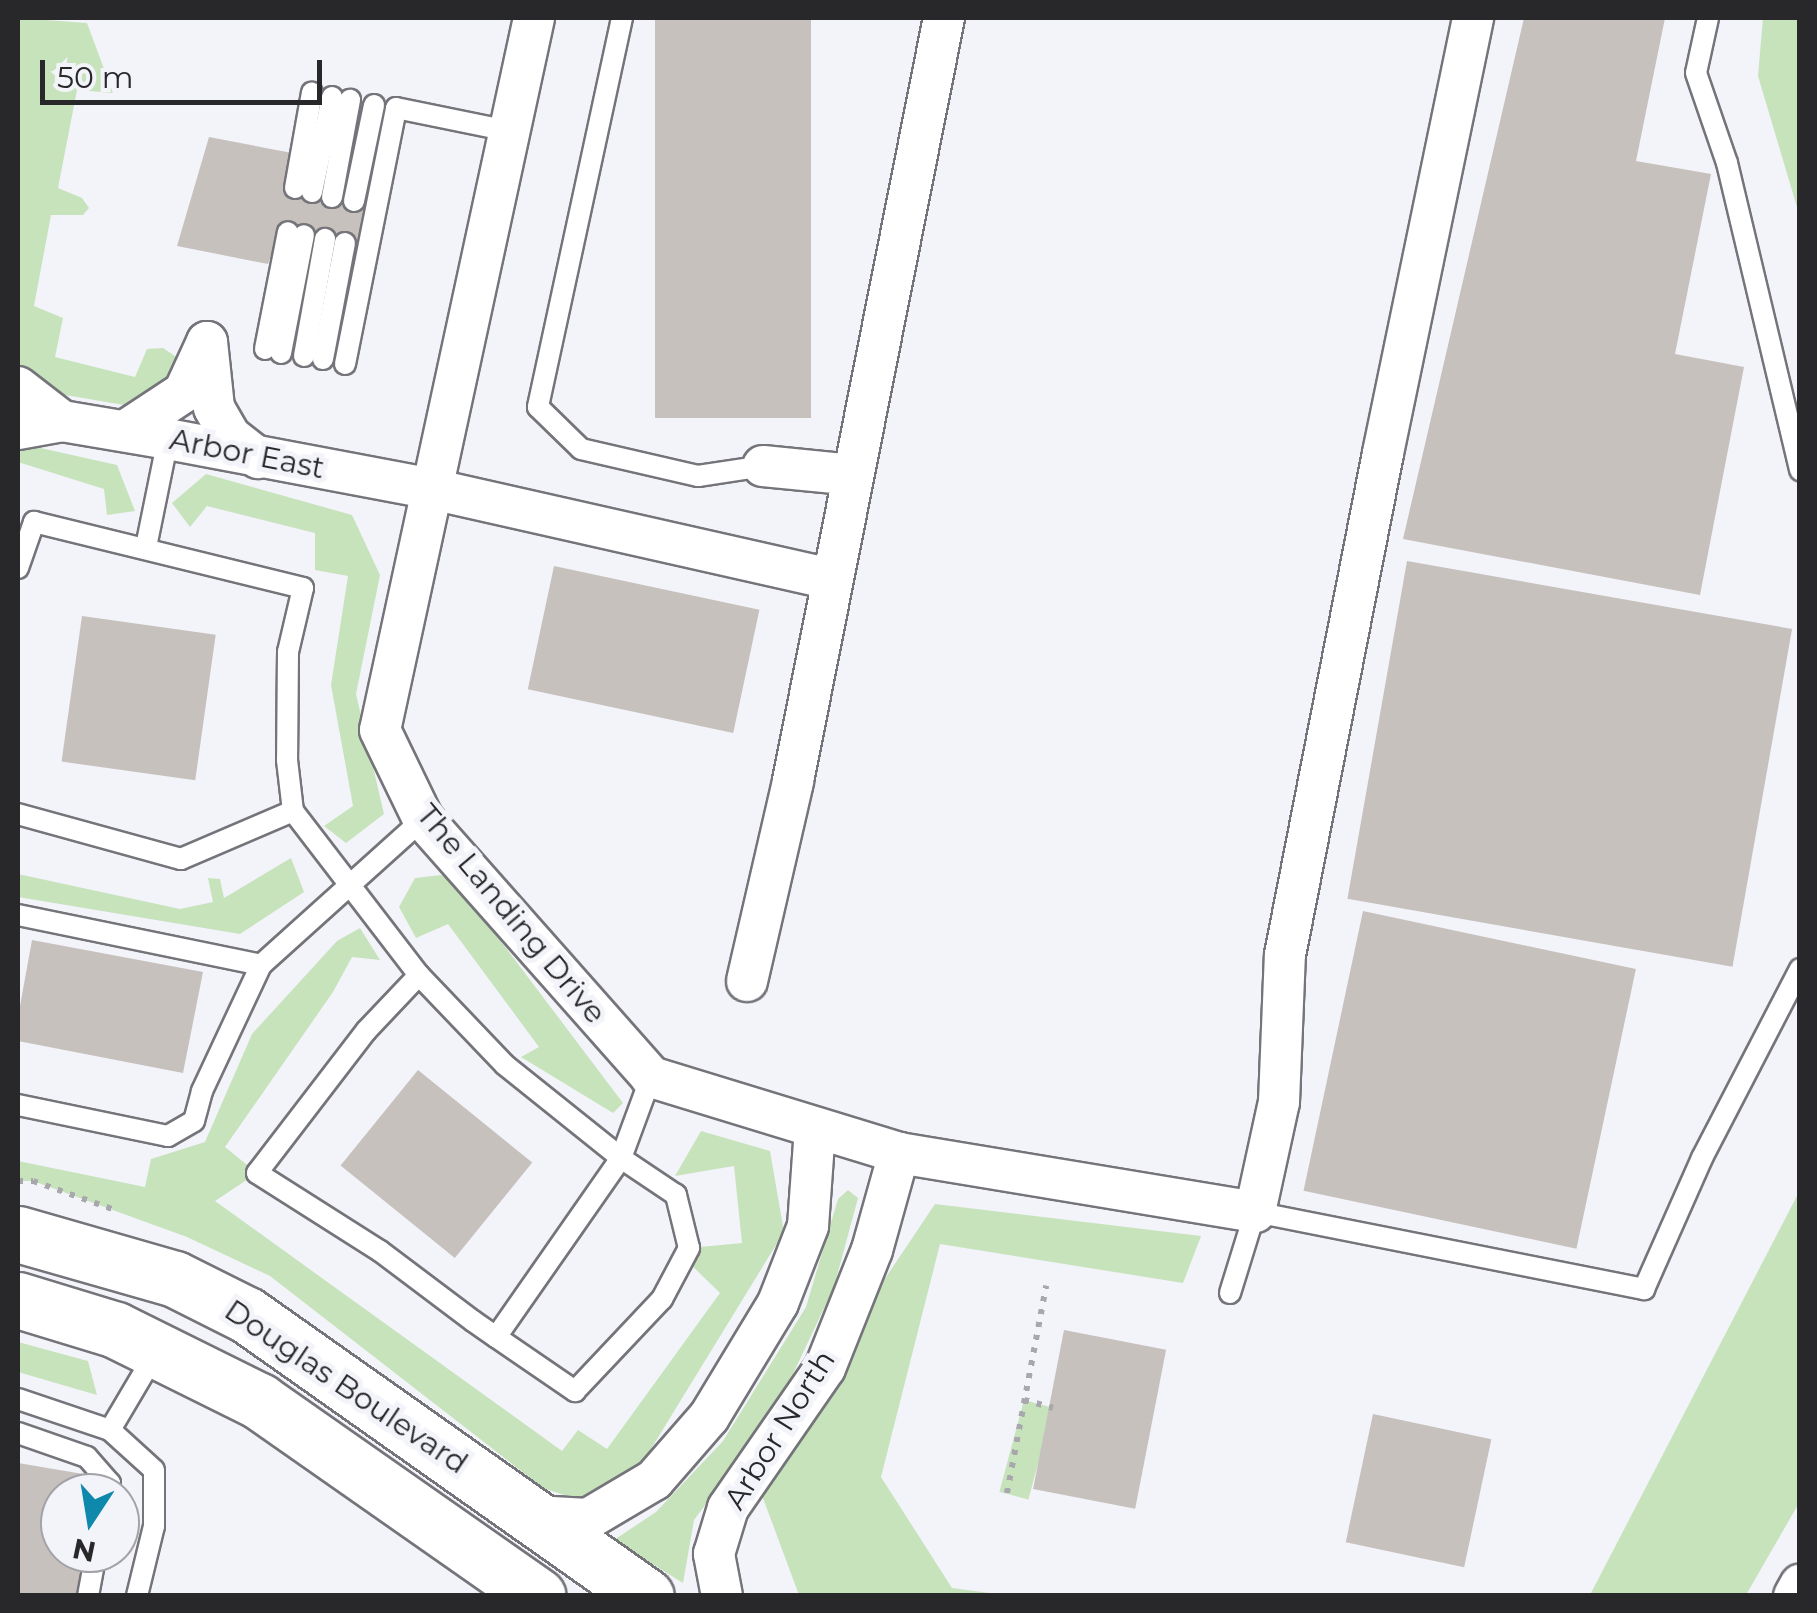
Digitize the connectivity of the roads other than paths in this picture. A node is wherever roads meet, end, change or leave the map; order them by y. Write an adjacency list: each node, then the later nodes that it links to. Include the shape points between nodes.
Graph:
1 (534, 18): 8 (street, The Landing Drive)
2 (622, 18): 19 (lane, via 538,407 581,449 698,476)
3 (944, 18): 21 (street)
4 (1474, 18): 40 (street, via 1286,954 1279,1102)
5 (1708, 18): 20 (lane, via 1696,73 1727,162)
6 (331, 97): 6 (lane, via 313,192)
7 (385, 106): 8 (lane); 9 (lane); 12 (lane)
8 (509, 131): 22 (street, The Landing Drive)
9 (354, 202)
10 (273, 351): 11 (lane, via 316,237)
11 (314, 358)
12 (345, 364)
13 (18, 387): 14 (street)
14 (62, 421): 15 (street); 16 (street, Arbor East)
15 (18, 429)
16 (125, 431): 17 (street, Arbor East); 18 (street, via 184,392 207,342 214,408 230,436)
17 (168, 439): 18 (street, Arbor East); 23 (lane)
18 (258, 458): 22 (street, Arbor East)
19 (763, 466): 21 (street)
20 (1800, 470)
21 (852, 475): 25 (street)
22 (432, 488): 25 (street, Arbor East); 28 (street, The Landing Drive, via 380,730)
23 (146, 547): 24 (lane, via 34,522); 26 (lane, via 303,588 288,652)
24 (18, 568)
25 (832, 578): 34 (street)
26 (292, 811): 27 (lane, via 181,858); 29 (lane)
27 (18, 814)
28 (423, 819): 29 (lane); 35 (street, The Landing Drive)
29 (348, 884): 31 (lane); 33 (lane)
30 (18, 915): 31 (lane)
31 (262, 965): 36 (lane, via 194,1121 168,1136)
32 (1800, 968): 40 (lane, via 1702,1158 1644,1289)
33 (419, 975): 39 (lane, via 505,1065); 45 (lane, via 366,1031 257,1174 380,1251)
34 (747, 982)
35 (651, 1077): 37 (street); 39 (lane)
36 (18, 1106)
37 (815, 1128): 38 (street); 51 (street, via 808,1226 778,1302 709,1417 654,1480 588,1520)
38 (899, 1153): 40 (street); 56 (street, Arbor North, via 872,1250 825,1368 728,1508 714,1554)
39 (621, 1158): 45 (lane); 45 (lane, via 676,1195 689,1248 662,1298 576,1392)
40 (1255, 1212): 42 (lane)
41 (18, 1234): 51 (main road, Douglas Boulevard, via 175,1279 248,1315)
42 (1230, 1293)
43 (18, 1300): 46 (main road, Douglas Boulevard)
44 (18, 1308): 46 (main road)
45 (496, 1338)
46 (148, 1344): 48 (lane); 54 (main road, Douglas Boulevard, via 259,1401)
47 (18, 1399): 48 (lane)
48 (110, 1430): 53 (lane, via 154,1470 154,1526)
49 (18, 1433): 50 (lane, via 87,1457)
50 (101, 1473)
51 (534, 1516): 55 (main road, Douglas Boulevard)
52 (1800, 1585): 57 (street)
53 (136, 1596)
54 (537, 1596)
55 (646, 1596)
56 (722, 1596)
57 (1794, 1596)

